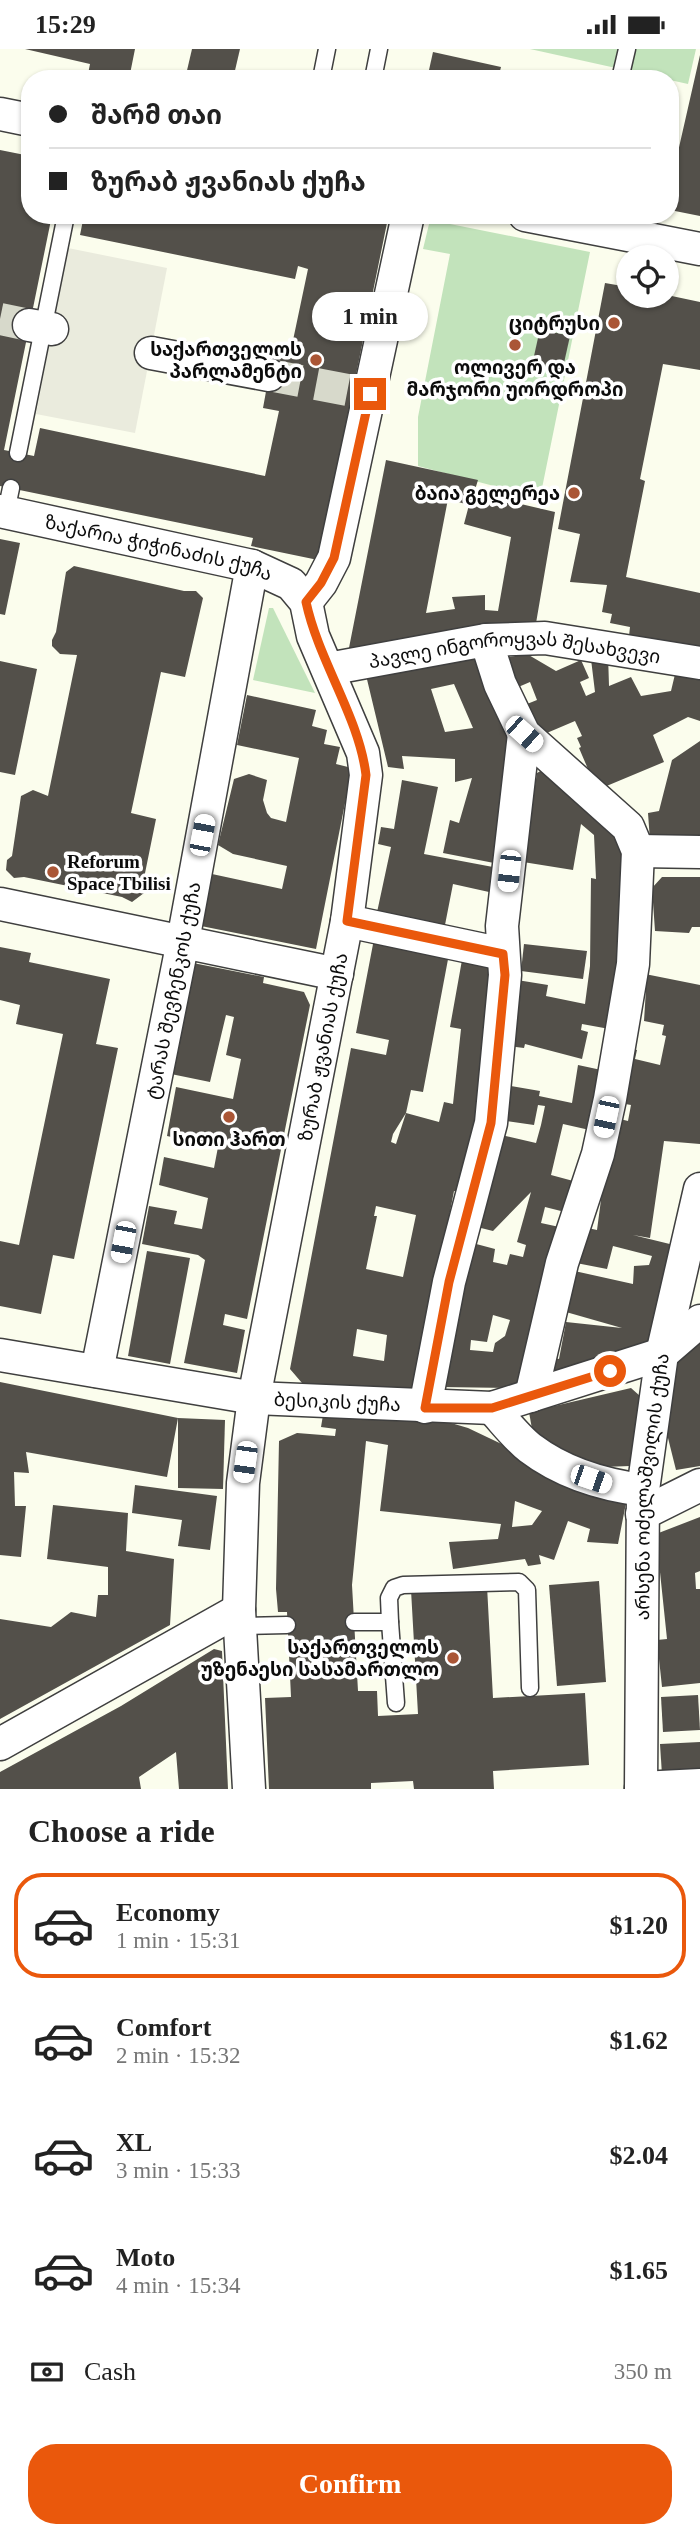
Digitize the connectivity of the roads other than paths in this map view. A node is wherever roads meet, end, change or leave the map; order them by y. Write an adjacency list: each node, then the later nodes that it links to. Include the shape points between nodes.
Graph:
1 (327, 49): 4 (lane)
2 (379, 49): 5 (lane)
3 (627, 49): 6 (lane)
4 (325, 70)
5 (375, 70)
6 (622, 70)
7 (0, 114): 8 (street)
8 (21, 118)
9 (64, 224): 15 (lane)
10 (406, 224): 18 (street, via 361,392 334,558)
11 (571, 224): 12 (street)
12 (700, 249)
13 (151, 353): 14 (street)
14 (269, 375)
15 (18, 453)
16 (6, 504): 17 (street, ზაქარია ჭიჭინაძის ქუჩა)
17 (252, 566): 18 (street, ზაქარია ჭიჭინაძის ქუჩა, via 291,584); 27 (street, ტარას შევჩენკოს ქუჩა)
18 (306, 602): 21 (street, ზურაბ ჟვანიას ქუჩა, via 313,636)
19 (486, 640): 20 (street, პავლე ინგოროყვას შესახვევი, via 545,638); 21 (street, პავლე ინგოროყვას შესახვევი); 22 (street, via 500,684)
20 (700, 663)
21 (328, 669): 26 (street, ზურაბ ჟვანიას ქუჩა, via 363,753 366,775)
22 (524, 734): 23 (street, via 628,827); 28 (street, via 502,926)
23 (638, 851): 24 (street); 35 (street, via 633,964 610,1099 598,1154 562,1263)
24 (700, 852)
25 (0, 904): 27 (street)
26 (347, 921): 28 (street); 29 (street, ზურაბ ჟვანიას ქუჩა)
27 (183, 941): 29 (street); 34 (street, ტარას შევჩენკოს ქუჩა)
28 (503, 954): 37 (street, via 491,1123 449,1282)
29 (337, 974): 36 (street, ზურაბ ჟვანიას ქუჩა)
30 (700, 1189): 32 (street, არსენა ოძელაშვილის ქუჩა)
31 (700, 1321): 32 (street, ბესიკის ქუჩა)
32 (662, 1354): 35 (street, ბესიკის ქუჩა); 40 (street, არსენა ოძელაშვილის ქუჩა)
33 (0, 1355): 34 (street, ბესიკის ქუჩა)
34 (97, 1371): 36 (street, ბესიკის ქუჩა)
35 (531, 1396): 38 (street, ბესიკის ქუჩა)
36 (254, 1398): 37 (street, ბესიკის ქუჩა); 41 (street, ზურაბ ჟვანიას ქუჩა, via 243,1483)
37 (425, 1408): 38 (street, ბესიკის ქუჩა)
38 (492, 1408): 40 (street, via 530,1448 573,1473)
39 (700, 1485): 40 (street)
40 (642, 1502): 50 (street, არსენა ოძელაშვილის ქუჩა)
41 (239, 1618): 44 (lane); 47 (street); 49 (street, ზურაბ ჟვანიას ქუჩა)
42 (354, 1622): 43 (lane)
43 (390, 1622): 45 (lane, via 389,1598 394,1588 402,1585 519,1582 527,1590); 46 (lane)
44 (288, 1625)
45 (530, 1688)
46 (396, 1703)
47 (0, 1744)
48 (700, 1785): 50 (street)
49 (249, 1789)
50 (641, 1789)

